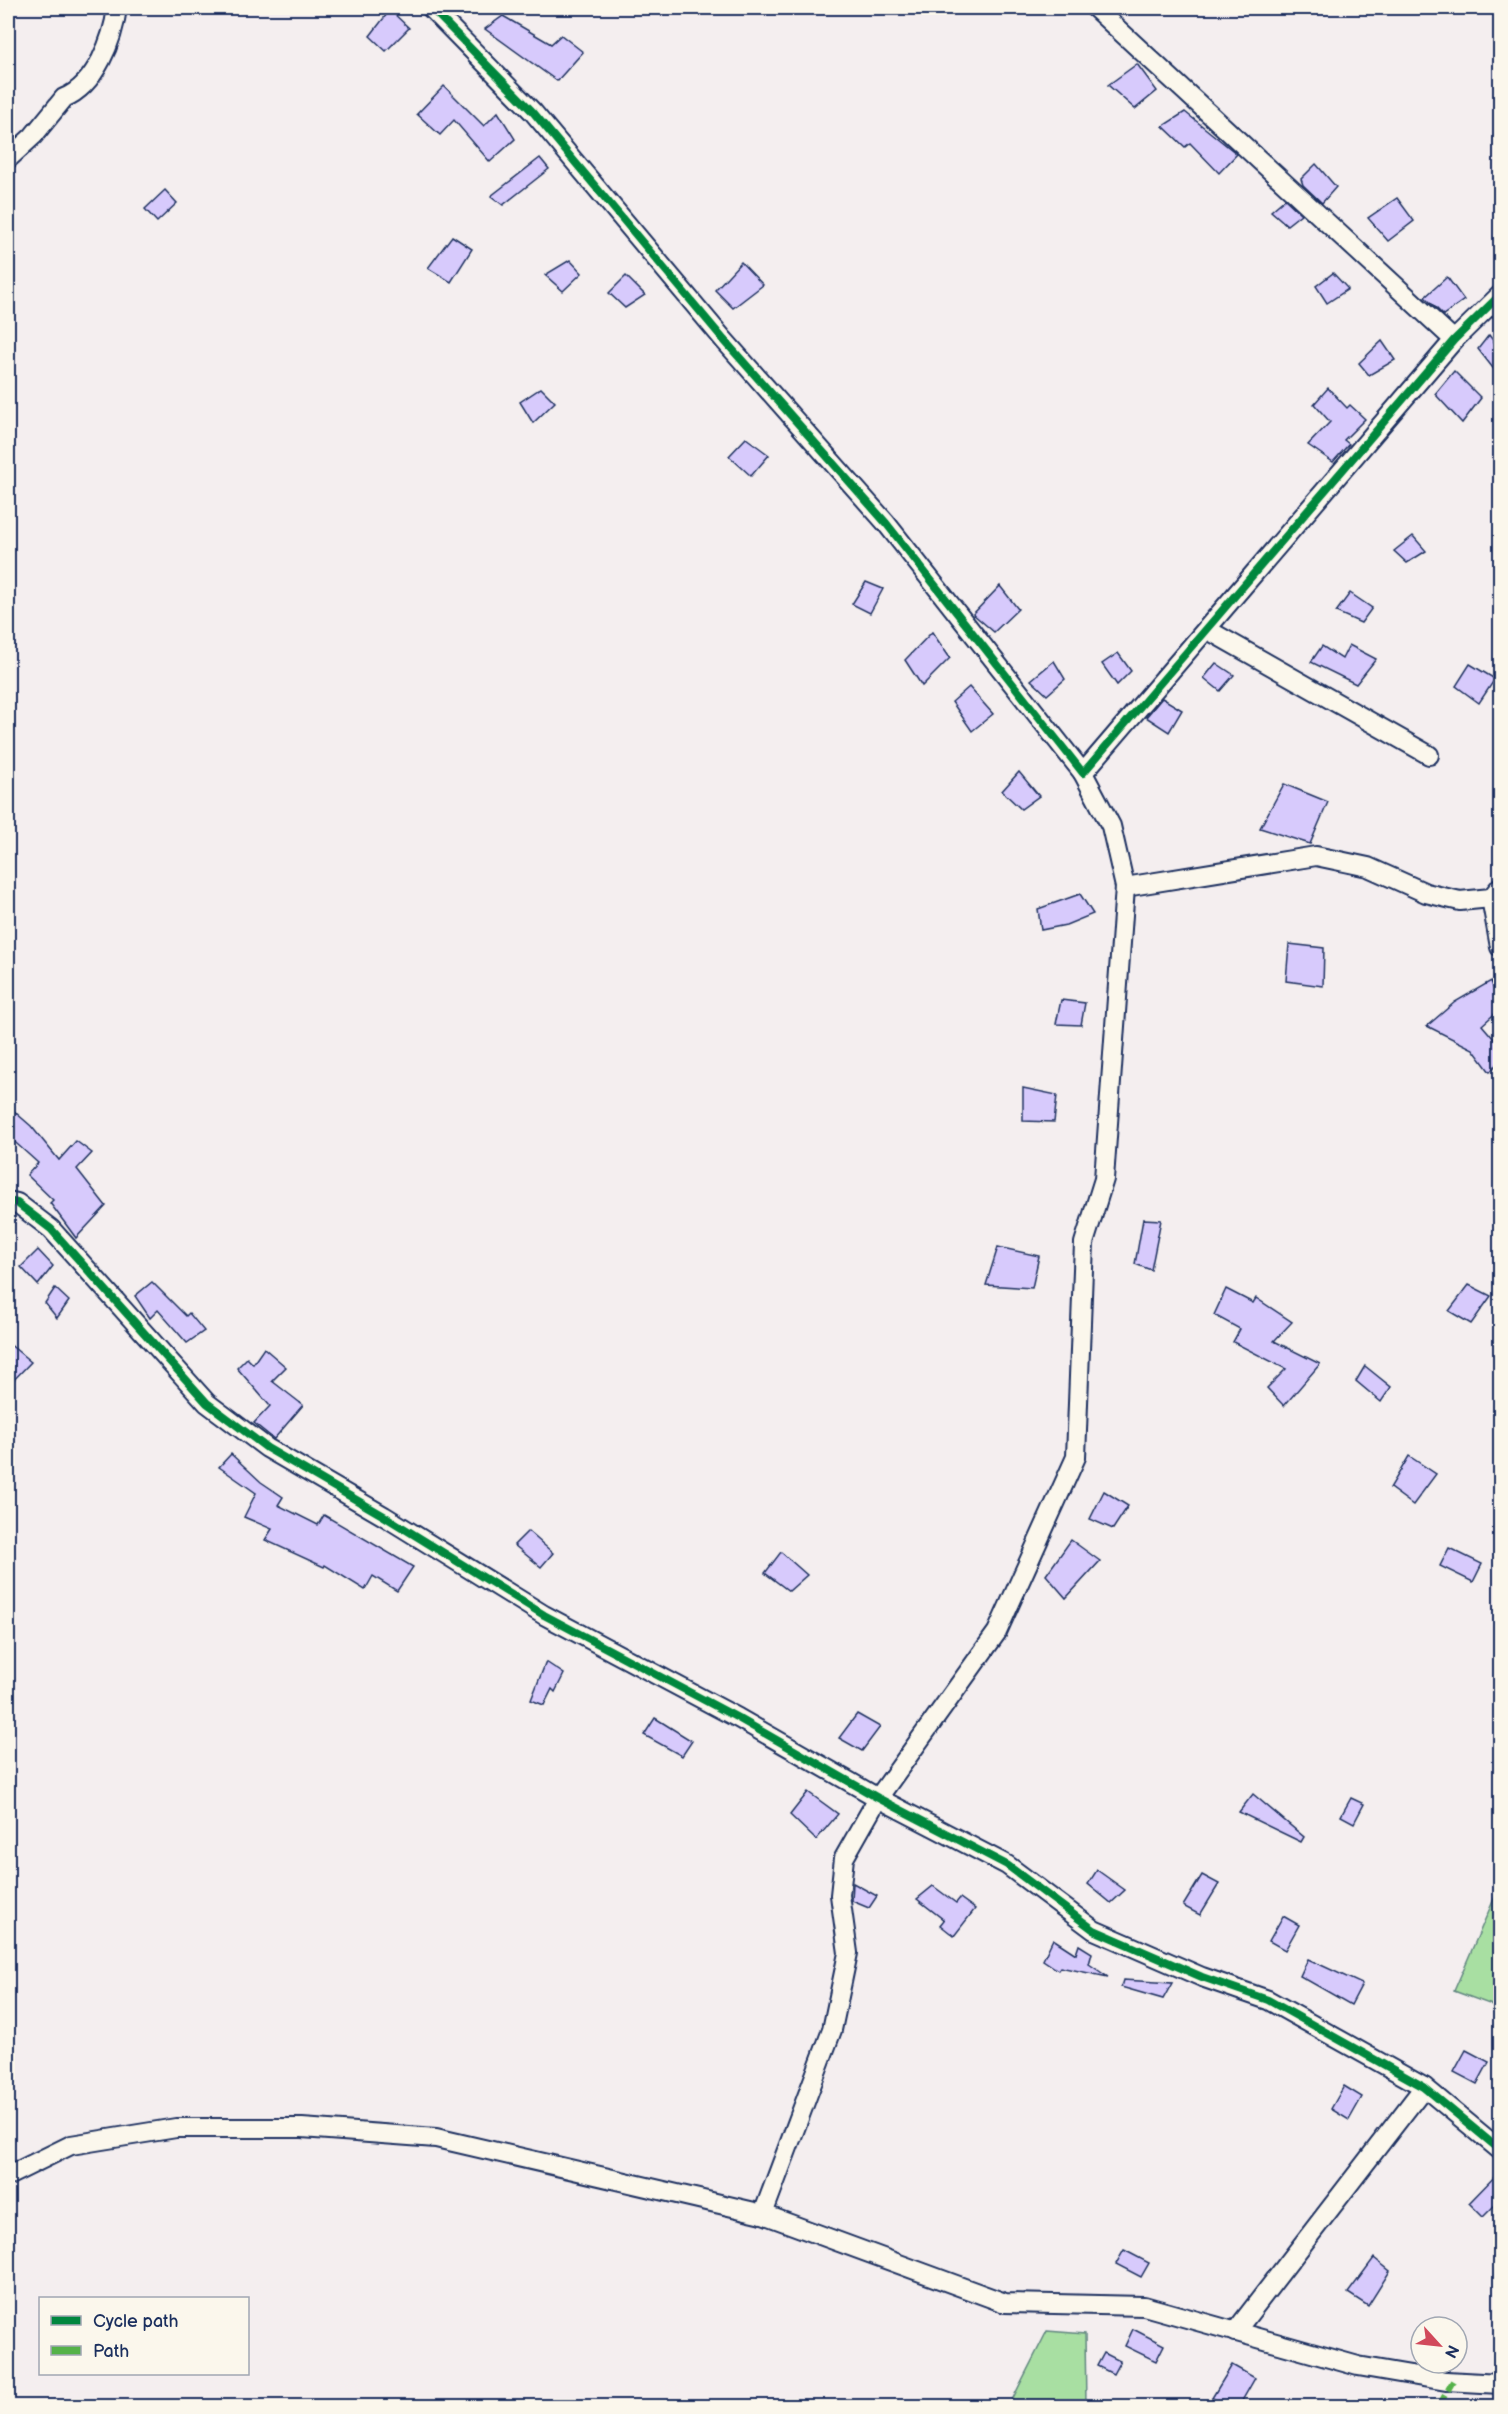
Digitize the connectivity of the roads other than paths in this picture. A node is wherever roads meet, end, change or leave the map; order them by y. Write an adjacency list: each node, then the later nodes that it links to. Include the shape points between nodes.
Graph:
1 (117, 8): 4 (street, via 96,71 64,98)
2 (431, 8): 9 (street, via 533,112 724,340 886,523)
3 (1095, 8): 6 (street)
4 (8, 159)
5 (1500, 295): 6 (street)
6 (1454, 340): 7 (street)
7 (1208, 630): 8 (street); 9 (street)
8 (1429, 756)
9 (1083, 772): 10 (street, via 1111,826)
10 (1125, 887): 11 (street, via 1316,856 1368,867 1426,893 1460,902); 14 (street, via 1104,1179 1084,1243 1076,1457 997,1632)
11 (1496, 892): 12 (street)
12 (1500, 947)
13 (8, 1201): 14 (street, via 17,1203 51,1230 207,1403 267,1448 544,1615)
14 (878, 1798): 15 (street, via 1006,1865 1094,1930 1202,1977 1268,2000); 18 (street, via 843,1858 840,1895 848,1953 832,2030)
15 (1424, 2087): 16 (street); 19 (street)
16 (1500, 2150)
17 (8, 2176): 18 (street, via 71,2145 176,2128 302,2128 436,2138)
18 (763, 2214): 19 (street, via 1005,2303 1144,2306)
19 (1235, 2332): 20 (street, via 1358,2366 1446,2381)
20 (1500, 2384)

